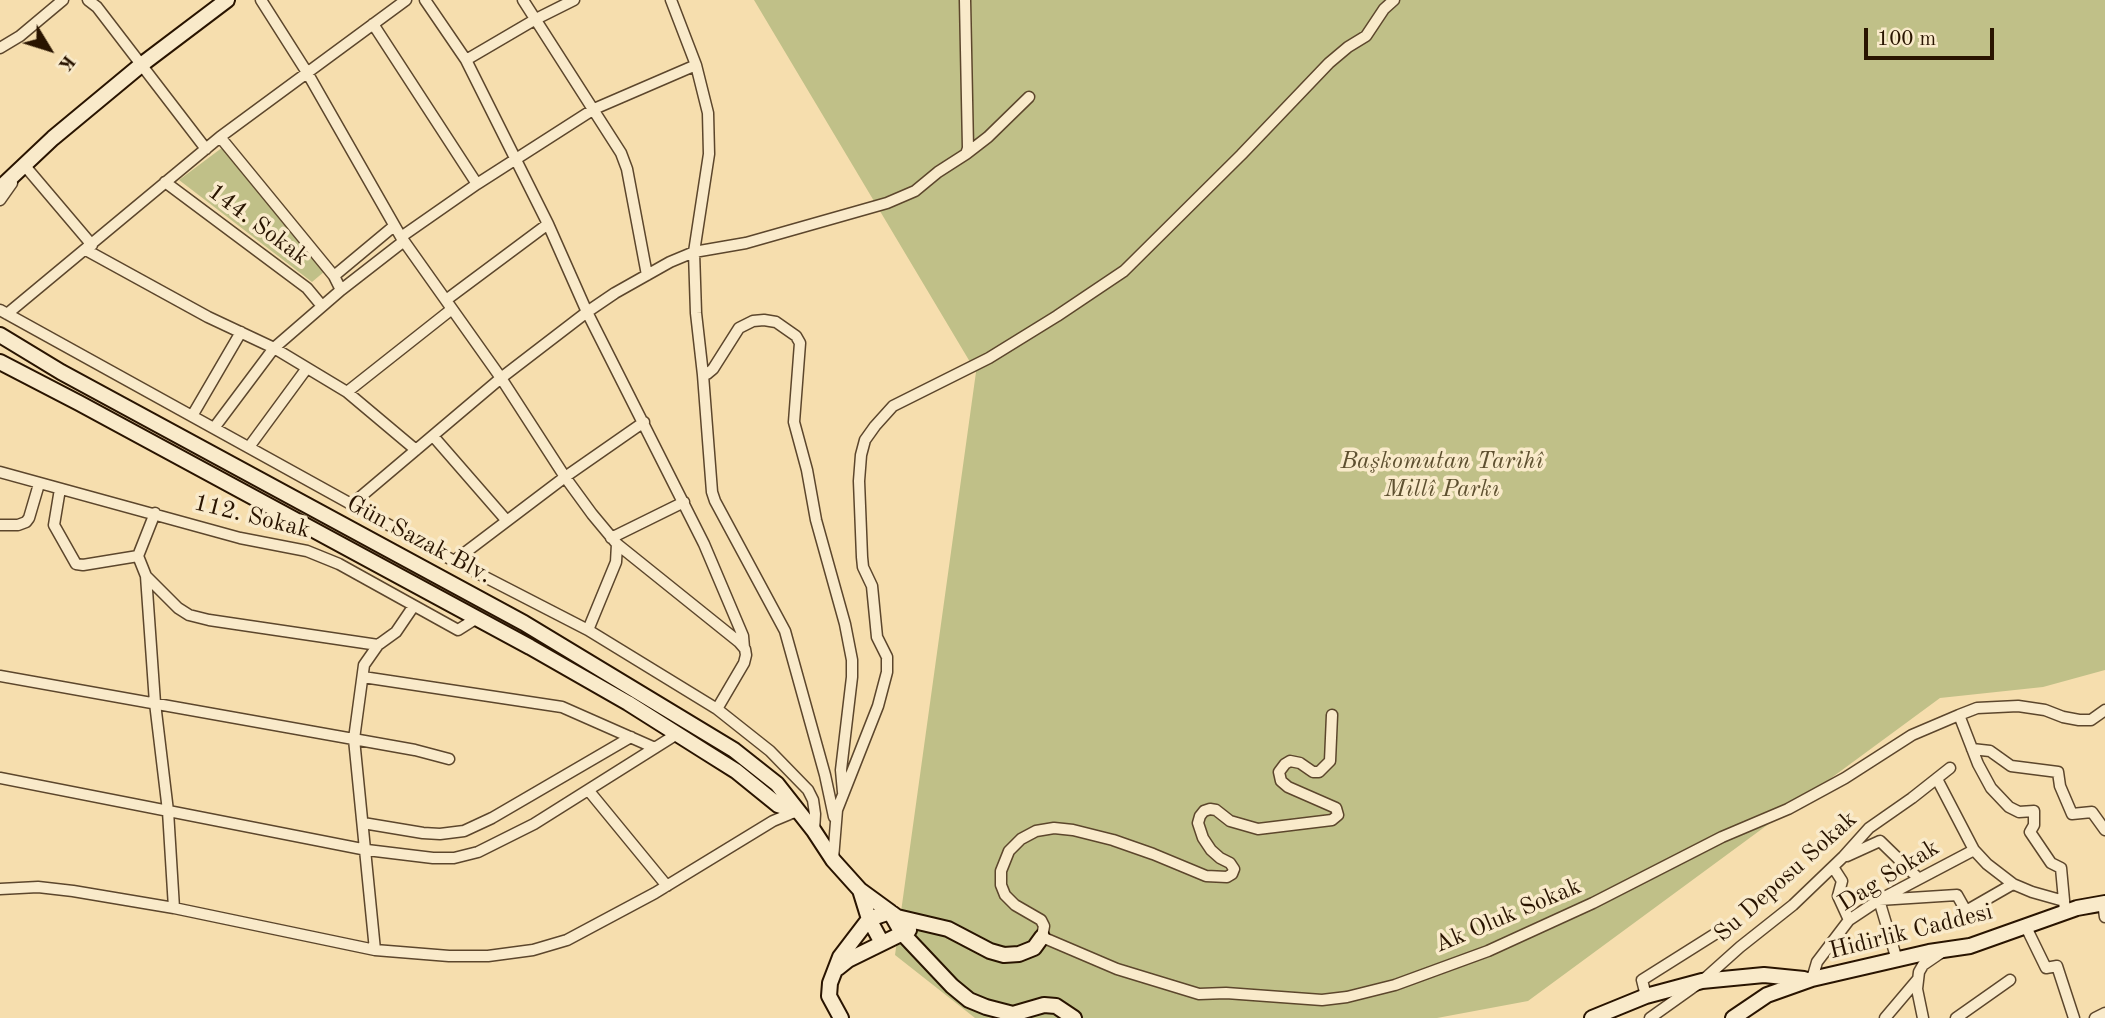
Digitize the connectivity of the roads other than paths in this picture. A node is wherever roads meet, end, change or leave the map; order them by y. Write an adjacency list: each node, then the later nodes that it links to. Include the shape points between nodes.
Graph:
1 (63, 0): 14 (street)
2 (88, 0): 16 (street)
3 (227, 0): 16 (main road)
4 (261, 0): 18 (street)
5 (406, 0): 13 (street)
6 (425, 0): 15 (street)
7 (523, 0): 12 (street)
8 (574, 0): 12 (street)
9 (671, 0): 17 (street)
10 (965, 0): 23 (street)
11 (1394, 0): 91 (street, via 1366,36 1329,63 1124,271 989,358 893,406 865,440 859,481 862,557 872,586 877,637 887,657 887,672)
12 (536, 19): 15 (street); 20 (street)
13 (373, 24): 18 (street); 27 (street)
14 (0, 48)
15 (466, 60): 24 (street)
16 (141, 65): 22 (street); 25 (main road)
17 (696, 65): 20 (street); 34 (street, via 708,113 709,154)
18 (308, 74): 21 (street); 31 (street)
19 (1029, 97): 23 (street)
20 (594, 108): 24 (street); 35 (street, via 627,169)
21 (220, 137): 22 (street); 36 (street)
22 (206, 149): 26 (street)
23 (966, 154): 34 (street, via 915,191 887,203 746,243)
24 (516, 159): 27 (street); 30 (street)
25 (28, 163): 28 (main road); 29 (street); 33 (street)
26 (165, 182): 33 (street); 39 (street, 144. Sokak, via 307,288)
27 (477, 184): 32 (street)
28 (0, 187)
29 (0, 200)
30 (548, 224): 38 (street); 41 (street)
31 (394, 226): 32 (street); 36 (street)
32 (402, 239): 37 (street); 38 (street)
33 (89, 247): 40 (street); 42 (street)
34 (694, 252): 35 (street); 47 (street)
35 (647, 275): 41 (street)
36 (334, 276): 37 (street)
37 (341, 290): 39 (street)
38 (449, 305): 48 (street); 49 (street)
39 (322, 306): 44 (street)
40 (3, 312): 50 (street)
41 (587, 312): 48 (street); 51 (street)
42 (241, 332): 44 (street); 50 (street)
43 (0, 335): 93 (main road, Gün Sazak Blv., via 512,617 671,711 734,750 777,784)
44 (274, 348): 46 (street); 52 (street)
45 (0, 362): 70 (main road, Gün Sazak Blv.)
46 (307, 368): 49 (street); 54 (street)
47 (703, 375): 91 (street, via 713,369 747,323 776,322 789,329 800,344 794,422 852,660 841,769); 95 (street, via 712,492 785,631)
48 (501, 378): 53 (street); 57 (street)
49 (347, 393): 55 (street)
50 (192, 416): 52 (street)
51 (644, 422): 57 (street); 60 (street)
52 (214, 428): 54 (street)
53 (433, 436): 55 (street); 63 (street)
54 (249, 447): 61 (street)
55 (416, 450): 61 (street)
56 (0, 472): 58 (street, 112. Sokak)
57 (565, 477): 63 (street); 65 (street)
58 (39, 484): 59 (street, 112. Sokak); 64 (street, via 26,522)
59 (60, 489): 62 (street, 112. Sokak); 66 (street, via 54,525 76,564)
60 (684, 502): 65 (street); 73 (street, via 743,636)
61 (352, 504): 67 (street)
62 (155, 513): 66 (street); 69 (street, 112. Sokak, via 240,538 307,551)
63 (507, 521): 67 (street)
64 (0, 524)
65 (614, 541): 71 (street, via 616,562); 73 (street)
66 (138, 556): 68 (street)
67 (454, 561): 71 (street)
68 (146, 576): 72 (street, via 189,615); 76 (street)
69 (414, 607): 70 (street, 112. Sokak, via 458,630); 72 (street, via 396,632)
70 (477, 618): 81 (main road, Gün Sazak Blv.)
71 (588, 630): 77 (street)
72 (378, 645): 75 (street, via 364,665)
73 (744, 649): 77 (street, via 744,663)
74 (0, 676): 76 (street)
75 (363, 677): 82 (street, via 562,707); 83 (street)
76 (155, 703): 83 (street); 92 (street)
77 (717, 709): 97 (street, via 770,751 808,790)
78 (2105, 710): 80 (street, Ak Oluk Sokak, via 2091,720 2018,706 1977,708)
79 (1332, 715): 119 (street, via 1331,761 1319,772 1290,761 1279,772 1288,787 1336,808 1338,815 1323,822 1258,829 1230,821 1216,810 1204,811 1200,829 1211,850 1234,869 1227,877 1206,876 1113,840 1073,830 1036,831 1021,839 1004,861 1001,885 1015,905 1041,920)
80 (1959, 715): 85 (street); 119 (street, Ak Oluk Sokak, via 1912,735 1788,809 1593,903 1488,951 1395,985 1346,997 1199,994 1116,969)
81 (677, 734): 84 (street); 93 (main road, Gün Sazak Blv., via 736,771 778,805)
82 (631, 737): 84 (street); 94 (street, via 464,831 423,833)
83 (354, 739): 86 (street); 94 (street)
84 (655, 748): 90 (street)
85 (1972, 749): 96 (street, via 1990,751 2011,765 2057,772 2072,814 2092,812); 109 (street, via 1991,788 2009,807 2034,811 2030,832 2051,863 2061,868)
86 (449, 759)
87 (1950, 768): 89 (street, Su Deposu Sokak)
88 (0, 778): 92 (street)
89 (1937, 779): 99 (street); 100 (street, Su Deposu Sokak, via 1870,828)
90 (589, 791): 98 (street, via 478,852 433,858); 105 (street)
91 (843, 792): 95 (street)
92 (168, 811): 98 (street); 110 (street)
93 (797, 811): 97 (main road, Gün Sazak Blv.); 105 (street)
94 (363, 823): 98 (street)
95 (835, 825): 101 (street)
96 (2105, 830)
97 (814, 831): 101 (main road, Gün Sazak Blv.)
98 (366, 850): 121 (street)
99 (1974, 850): 103 (street, Dag Sokak); 104 (street)
100 (1843, 858): 102 (street, Su Deposu Sokak); 103 (street, via 1880,841)
101 (833, 860): 107 (main road, Gün Sazak Blv.)
102 (1833, 867): 114 (street, via 1842,881 1838,896); 128 (street, Su Deposu Sokak)
103 (1918, 878): 108 (street, Dag Sokak)
104 (2013, 884): 108 (street, via 1966,911 1957,895); 109 (street)
105 (667, 886): 121 (street, via 566,940 533,950 449,956)
106 (0, 889): 110 (street, via 38,887)
107 (860, 890): 112 (main road); 113 (main road)
108 (1879, 900): 114 (street, Dag Sokak); 123 (street)
109 (2065, 906): 111 (main road, Hidirlik Caddesi); 116 (main road, Hidirlik Caddesi)
110 (174, 908): 121 (street)
111 (2104, 908)
112 (890, 912): 113 (main road); 115 (main road); 117 (main road)
113 (869, 919): 120 (main road); 124 (main road)
114 (1849, 920): 126 (street, Dag Sokak, via 1817,962)
115 (928, 923): 117 (main road); 119 (main road, via 1004,955 1034,948)
116 (2025, 925): 122 (main road, Hidirlik Caddesi, via 1970,946); 139 (street, via 2046,968 2057,966)
117 (902, 933): 120 (main road); 132 (main road, via 968,1000 1013,1014 1056,1006)
118 (1715, 934): 129 (street, via 1642,980)
119 (1042, 937)
120 (882, 943): 124 (main road)
121 (376, 950)
122 (1945, 950): 123 (main road, Hidirlik Caddesi); 125 (street, via 1923,965)
123 (1898, 960): 126 (main road, Hidirlik Caddesi)
124 (834, 972): 131 (main road, via 829,996)
125 (1918, 978): 136 (street); 137 (street)
126 (1812, 979): 128 (main road, via 1764,975); 135 (main road, Hidirlik Caddesi, via 1767,995)
127 (2010, 980): 138 (street)
128 (1702, 981): 129 (main road); 134 (street, Su Deposu Sokak)
129 (1646, 996): 133 (main road)
130 (2105, 1013): 140 (street)
131 (841, 1018)
132 (1073, 1018)
133 (1592, 1018)
134 (1650, 1018)
135 (1733, 1018)
136 (1885, 1018)
137 (1923, 1018)
138 (1956, 1018)
139 (2074, 1018)
140 (2095, 1018)

